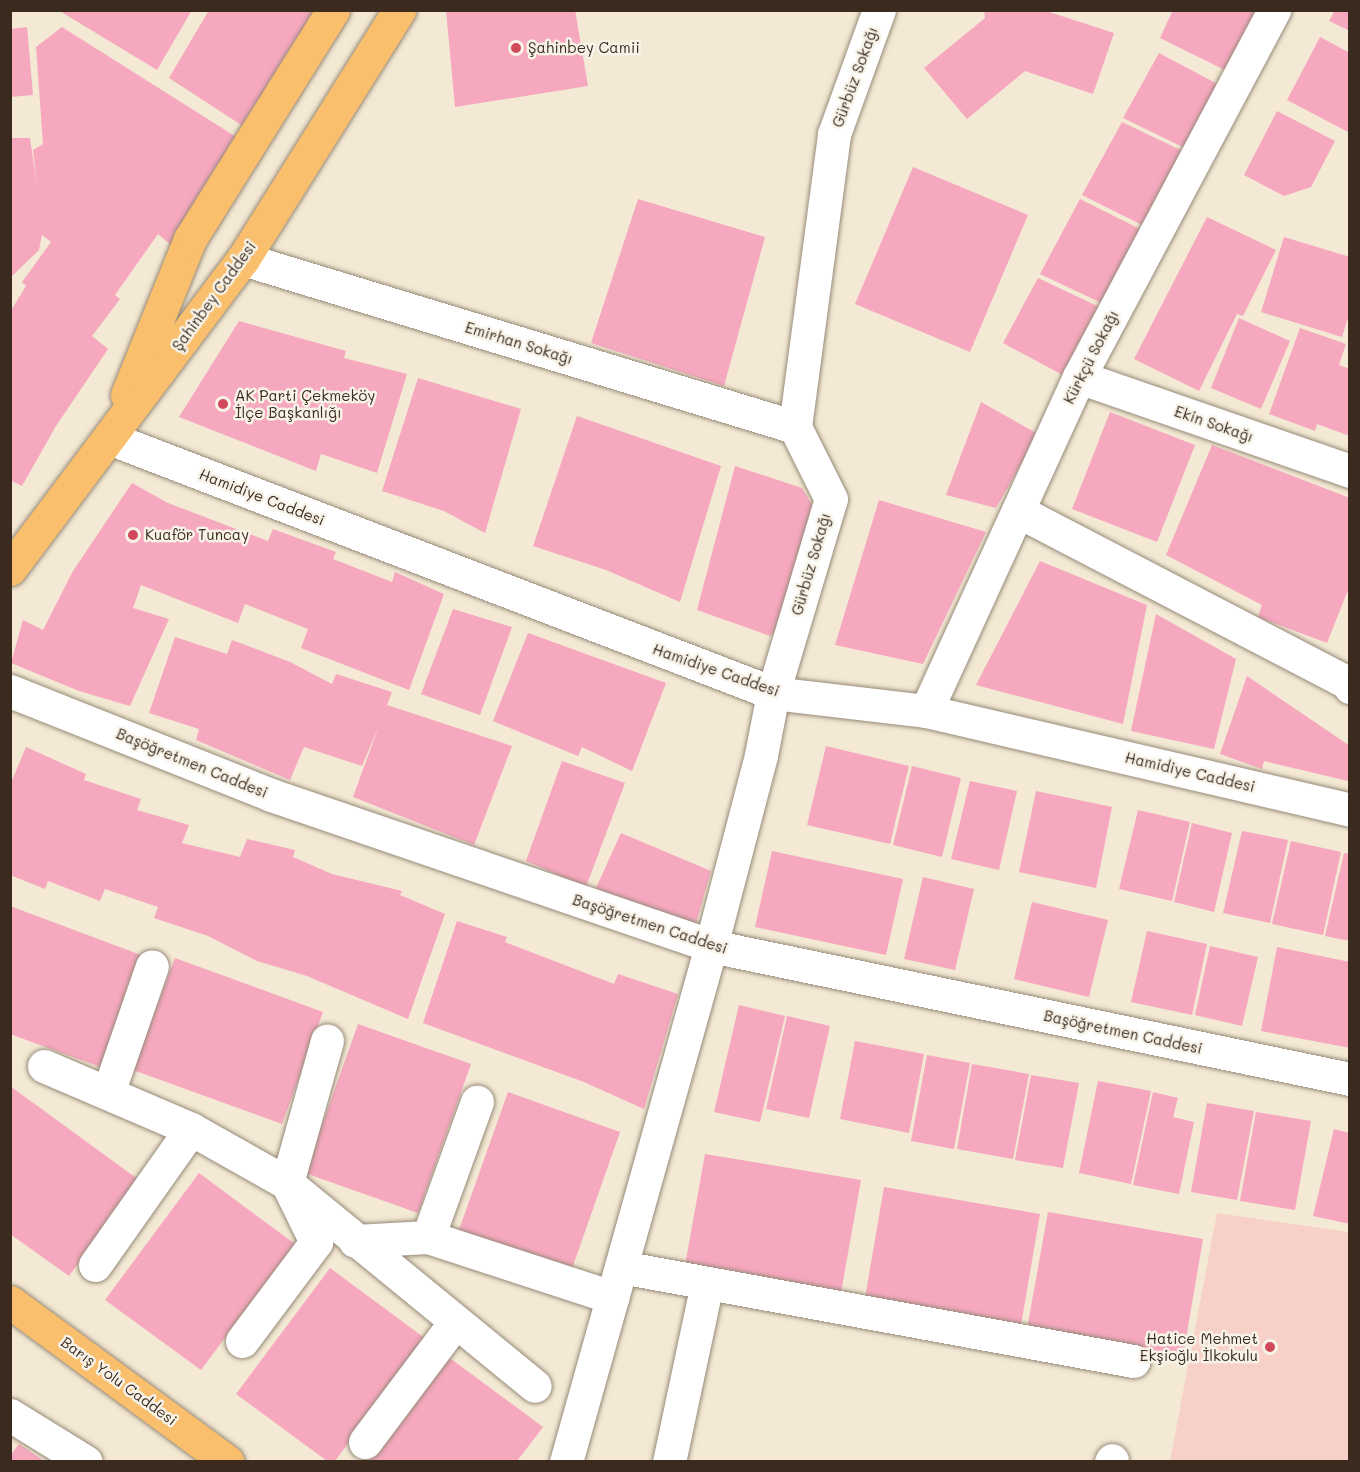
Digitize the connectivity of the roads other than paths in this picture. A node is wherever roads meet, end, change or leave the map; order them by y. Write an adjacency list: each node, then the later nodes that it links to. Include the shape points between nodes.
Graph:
1 (333, 10): 8 (main road, via 190,239)
2 (399, 10): 5 (main road, Şahinbey Caddesi)
3 (879, 10): 7 (street, Gürbüz Sokağı, via 834,134)
4 (1274, 10): 6 (street, Kürkçü Sokağı)
5 (243, 259): 7 (street, Emirhan Sokağı); 8 (main road, Şahinbey Caddesi)
6 (1079, 378): 9 (street, Ekin Sokağı); 10 (street, Kürkçü Sokağı)
7 (795, 427): 14 (street, Gürbüz Sokağı, via 831,499)
8 (109, 438): 11 (main road, Şahinbey Caddesi); 14 (street, Hamidiye Caddesi)
9 (1350, 471)
10 (1018, 511): 12 (street); 15 (street, Kürkçü Sokağı)
11 (10, 569)
12 (1349, 682)
13 (10, 691): 17 (street, Başöğretmen Caddesi, via 271,795)
14 (773, 693): 15 (street, Hamidiye Caddesi); 17 (street, Gürbüz Sokağı, via 761,755)
15 (926, 711): 16 (street, Hamidiye Caddesi)
16 (1350, 810)
17 (711, 946): 21 (street, Başöğretmen Caddesi); 29 (street, Gürbüz Sokağı)
18 (152, 966): 22 (street)
19 (327, 1041): 25 (street)
20 (44, 1066): 22 (street)
21 (1350, 1079)
22 (108, 1093): 24 (street)
23 (477, 1102): 26 (street)
24 (191, 1129): 25 (street); 28 (street)
25 (287, 1183): 27 (street); 33 (street, via 316,1242)
26 (428, 1237): 27 (street); 29 (street)
27 (355, 1241): 32 (street)
28 (95, 1265)
29 (617, 1282): 30 (street); 40 (street, Gürbüz Sokağı)
30 (707, 1282): 34 (street); 41 (street)
31 (10, 1302): 39 (main road, Barış Yolu Caddesi)
32 (455, 1322): 35 (street); 37 (street)
33 (242, 1341)
34 (1133, 1361)
35 (535, 1386)
36 (10, 1415): 38 (street)
37 (366, 1442)
38 (86, 1461)
39 (228, 1461)
40 (566, 1461)
41 (669, 1461)

